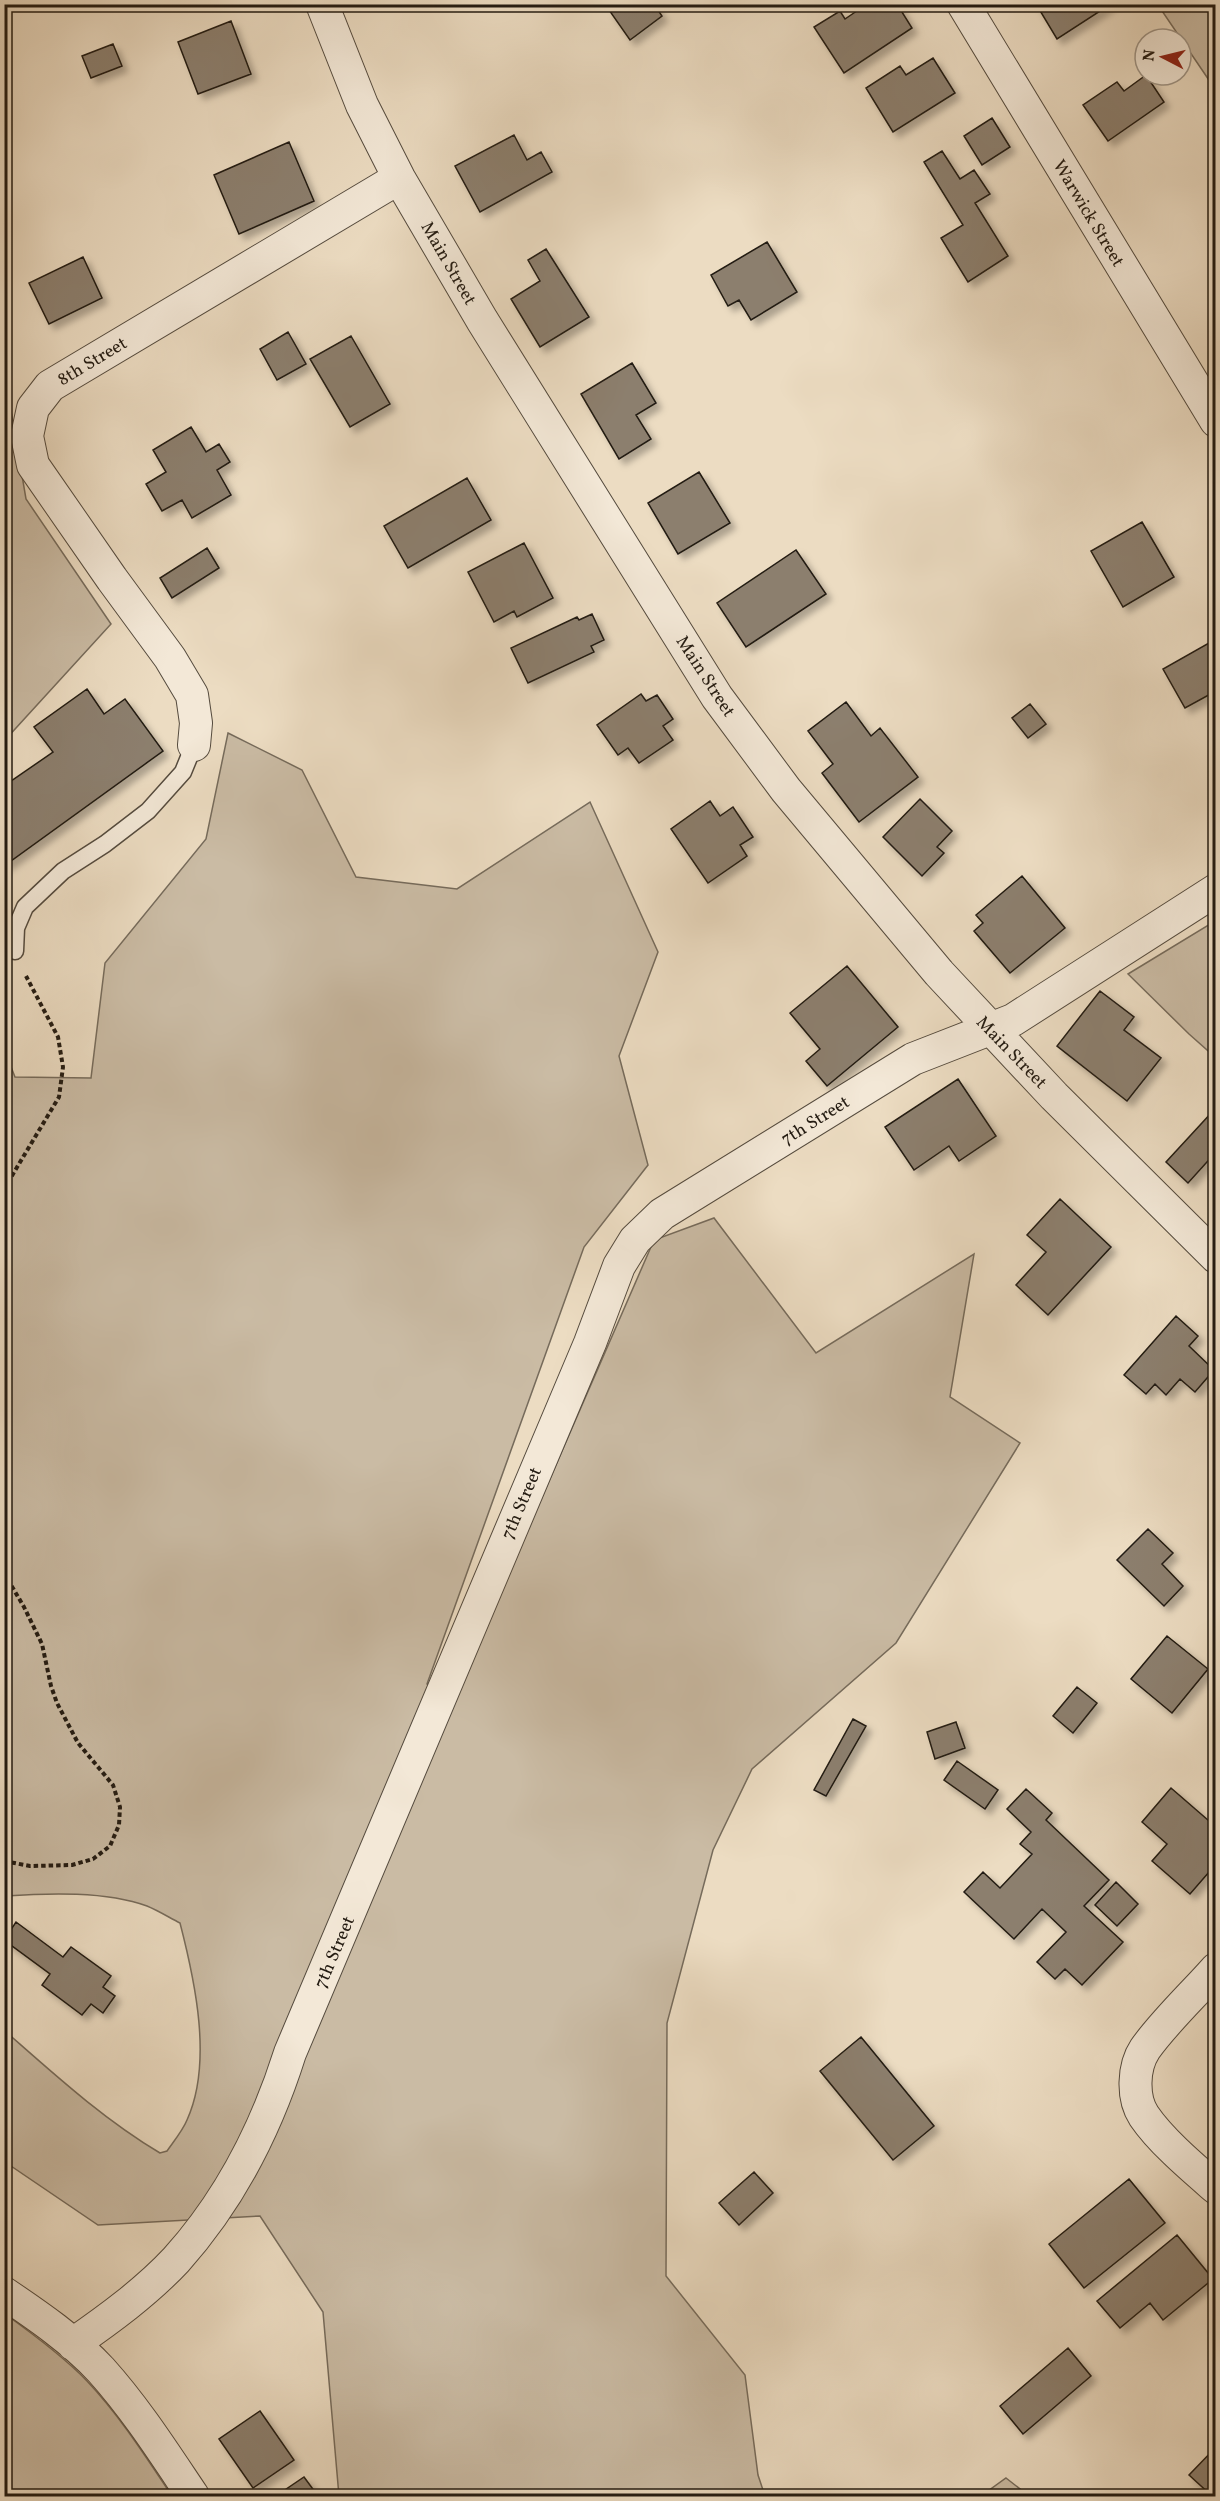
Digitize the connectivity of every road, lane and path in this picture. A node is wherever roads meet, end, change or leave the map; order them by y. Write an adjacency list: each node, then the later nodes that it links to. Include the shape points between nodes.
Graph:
1 (321, 4): 3 (street, Main Street, via 362,105)
2 (963, 4): 4 (street, Warwick Street)
3 (399, 178): 5 (street, 8th Street, via 50,386 33,408 27,436 33,465 192,695); 8 (street, Main Street, via 482,320 717,696 786,790)
4 (1215, 421)
5 (194, 745): 7 (lane, via 183,772 147,811 63,871 25,907 16,928)
6 (1215, 890): 8 (street, 7th Street, via 1013,1020)
7 (15, 951): 9 (path, via 58,1037 63,1068 59,1097)
8 (989, 1029): 10 (street, Main Street); 16 (street, 7th Street, via 913,1059 662,1214 635,1240 619,1266 252,2151 224,2197 175,2260 117,2313)
9 (4, 1189)
10 (1215, 1257)
11 (4, 1573): 12 (path, via 42,1644 57,1703 78,1743 113,1785 120,1807 119,1825 110,1846 93,1859 72,1865 30,1866)
12 (4, 1861)
13 (1206, 1980): 14 (street, via 1144,2050 1136,2073 1137,2097 1143,2115)
14 (1215, 2188)
15 (4, 2293): 16 (street)
16 (73, 2344): 17 (street, via 142,2419)
17 (193, 2496)

